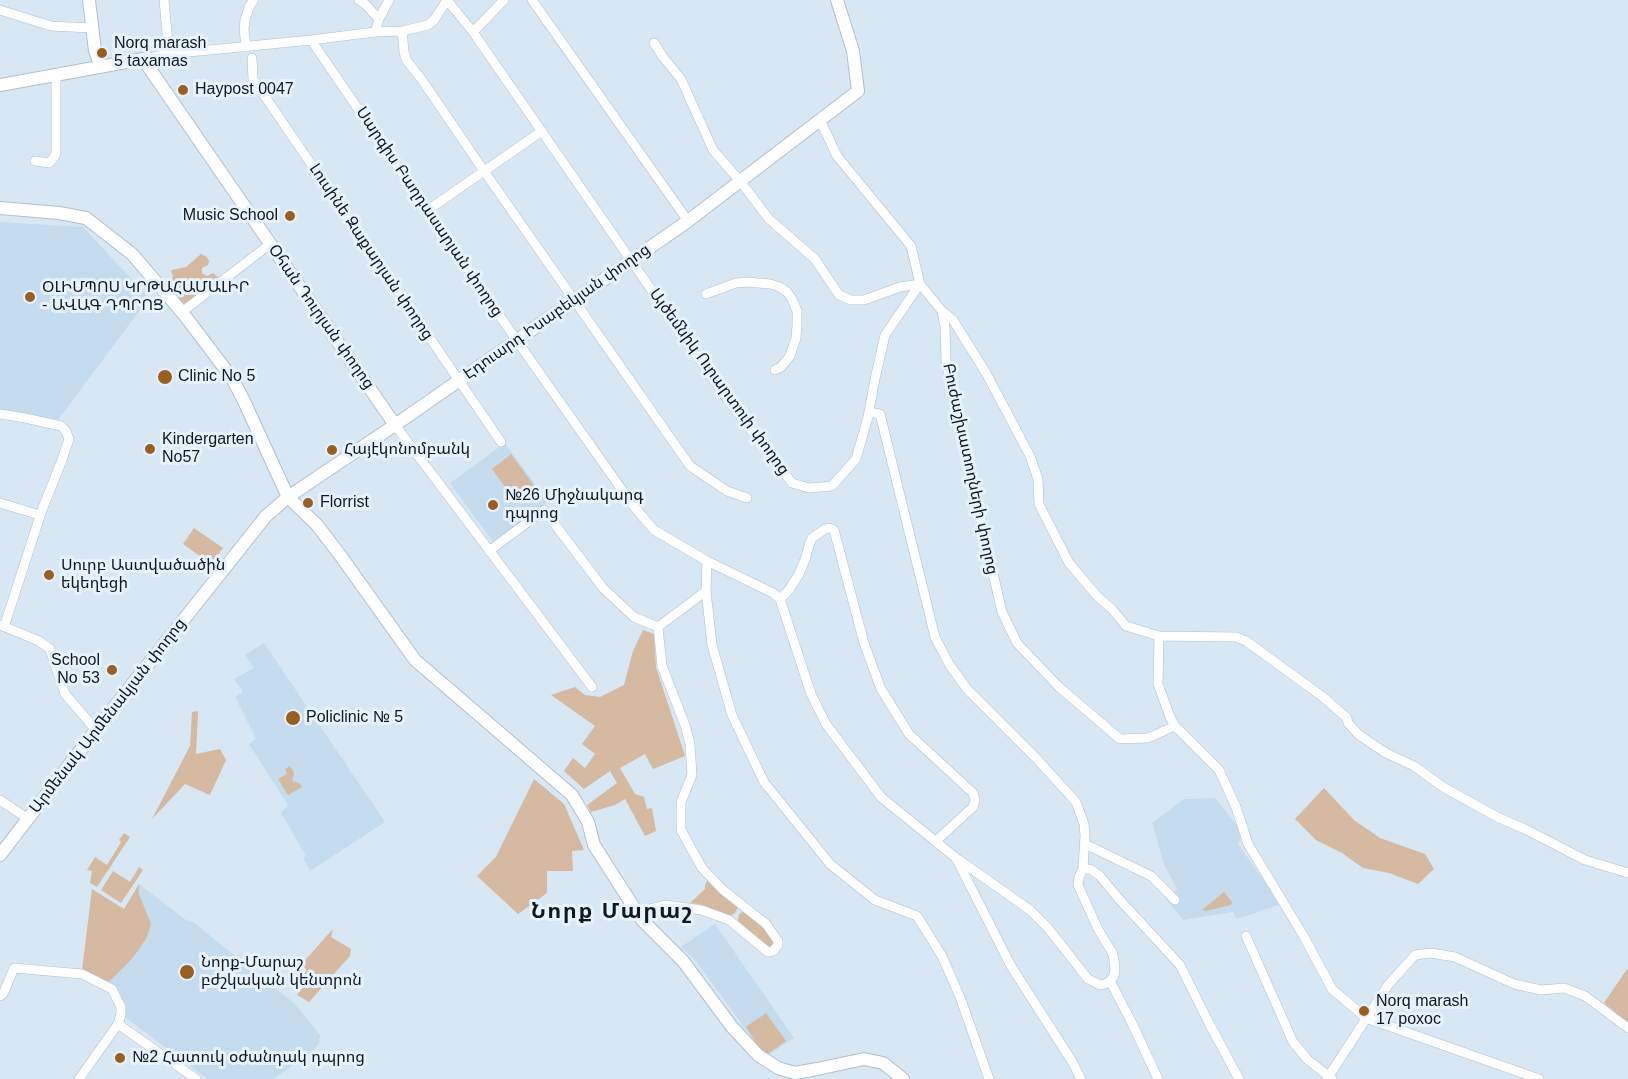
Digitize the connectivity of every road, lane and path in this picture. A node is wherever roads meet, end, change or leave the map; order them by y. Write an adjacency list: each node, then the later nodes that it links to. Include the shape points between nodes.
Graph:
1 (89, 0): 12 (main road)
2 (164, 0): 19 (street)
3 (254, 0): 18 (street, via 245,20)
4 (359, 0): 11 (street)
5 (388, 0): 11 (street)
6 (447, 0): 13 (street, via 428,25); 15 (street, Այծեմնիկ Ուրարտուի փողոց)
7 (504, 0): 15 (street)
8 (532, 0): 32 (street)
9 (837, 0): 25 (main road, Էդուարդ Իսաբեկյան փողոց, via 853,51 858,91)
10 (0, 9): 12 (street, via 51,27)
11 (379, 19): 14 (street)
12 (92, 28): 22 (main road)
13 (402, 31): 14 (street); 28 (street, via 407,61)
14 (375, 32): 16 (street)
15 (473, 32): 26 (street, Այծեմնիկ Ուրարտուի փողոց)
16 (311, 40): 18 (street); 31 (street, Սարգիս Բաղդասարյան փողոց)
17 (654, 43): 29 (street, via 681,79 713,150)
18 (246, 47): 19 (street)
19 (169, 54): 21 (street)
20 (252, 58): 42 (street, Լուսինե Զաքարյան փողոց, via 253,79)
21 (143, 59): 22 (main road); 33 (main road, Օհան Դուրյան փողոց)
22 (101, 67): 23 (main road)
23 (56, 75): 24 (main road); 27 (street, via 56,154 49,163)
24 (0, 85)
25 (820, 120): 29 (main road, Էդուարդ Իսաբեկյան փողոց); 35 (street, via 837,156 911,246)
26 (542, 131): 28 (street); 34 (street, Այծեմնիկ Ուրարտուի փողոց)
27 (35, 161)
28 (484, 171): 31 (street); 37 (street)
29 (740, 181): 32 (main road, Էդուարդ Իսաբեկյան փողոց); 35 (street, via 768,219 815,259 839,295 864,300)
30 (0, 208): 39 (main road, via 86,218 132,254)
31 (428, 210): 40 (street, Սարգիս Բաղդասարյան փողոց)
32 (688, 221): 34 (main road, Էդուարդ Իսաբեկյան փողոց)
33 (270, 244): 39 (street); 45 (main road, Օհան Դուրյան փողոց)
34 (631, 260): 37 (main road, Էդուարդ Իսաբեկյան փողոց); 43 (street, Այծեմնիկ Ուրարտուի փողոց, via 729,402 792,483 809,488 832,486 856,459)
35 (920, 284): 38 (street); 43 (street, via 885,336)
36 (706, 294): 41 (street, via 747,282 770,284 787,292 798,325 790,356)
37 (575, 300): 40 (main road, Էդուարդ Իսաբեկյան փողոց); 48 (street, via 690,466 727,491)
38 (942, 311): 57 (street, via 953,320 986,373 1030,456 1038,479 1039,504 1069,563 1126,626); 59 (street, Բուժաշխատողների փողոց, via 955,409 1002,612 1017,643 1059,687 1120,739 1148,738)
39 (182, 312): 47 (main road, via 232,378)
40 (517, 341): 42 (main road, Էդուարդ Իսաբեկյան փողոց); 52 (street, Սարգիս Բաղդասարյան փողոց, via 654,530)
41 (775, 370)
42 (459, 381): 45 (main road, Էդուարդ Իսաբեկյան փողոց); 46 (street, Լուսինե Զաքարյան փողոց)
43 (869, 412): 64 (street, via 880,414 935,637 967,689 1076,802 1084,824)
44 (0, 414): 50 (street, via 66,430 69,439)
45 (395, 425): 47 (main road, Էդուարդ Իսաբեկյան փողոց); 51 (street, Օհան Դուրյան փողոց)
46 (501, 442)
47 (288, 497): 60 (main road, Արմենակ Արմենակյան փողոց, via 261,522); 71 (main road, via 317,525 415,660 572,795 588,822 594,845)
48 (747, 498)
49 (0, 503): 50 (street)
50 (40, 515): 55 (street)
51 (489, 551): 56 (street, via 544,510 603,588 634,617); 58 (street, Օհան Դուրյան փողոց)
52 (707, 561): 53 (street); 54 (street, Սարգիս Բաղդասարյան փողոց)
53 (706, 591): 56 (street); 83 (street, via 712,645 732,716 764,782 830,864 875,900 917,916 942,956 960,997)
54 (780, 599): 63 (street, via 811,694 826,724 881,797); 63 (street, via 799,574 813,538 832,528 881,689 909,734 973,793 973,807)
55 (2, 626): 60 (street, via 50,649 65,694)
56 (658, 627): 70 (street, via 662,666 690,744 692,775 681,802 681,830 702,868)
57 (1159, 636): 59 (street, via 1158,684); 68 (street, via 1236,637 1246,641 1323,697 1347,717 1359,735 1386,753 1499,818 1585,860)
58 (592, 687)
59 (1175, 726): 76 (street, via 1218,770 1248,844 1332,989)
60 (96, 730): 62 (main road, Արմենակ Արմենակյան փողոց)
61 (0, 800): 62 (street)
62 (27, 818): 65 (main road, Արմենակ Արմենակյան փողոց)
63 (936, 841): 66 (street)
64 (1084, 844): 67 (street); 69 (street, via 1151,876)
65 (0, 855)
66 (956, 858): 74 (street, via 1030,909 1088,979 1100,984); 84 (street, via 1011,966)
67 (1083, 869): 74 (street, via 1079,888 1114,958 1115,972); 86 (street, via 1100,876 1180,965)
68 (1628, 873)
69 (1175, 900)
70 (742, 904): 72 (street); 72 (street, via 766,924 778,941 776,948 766,951)
71 (637, 912): 72 (street, via 665,905 702,910); 82 (main road, via 763,1060 795,1073 864,1059 883,1062)
72 (729, 920)
73 (1246, 936): 79 (street, via 1293,1041)
74 (1110, 981): 85 (street)
75 (0, 996): 77 (street, via 14,968 82,974 112,989 120,1005)
76 (1366, 1018): 78 (street, via 1415,955 1431,953 1455,957 1514,984 1541,990 1564,988 1585,996); 79 (street); 87 (street)
77 (118, 1024): 80 (street); 81 (street)
78 (1628, 1028)
79 (1329, 1078)
80 (79, 1079)
81 (196, 1079)
82 (903, 1079)
83 (988, 1079)
84 (1081, 1079)
85 (1158, 1079)
86 (1239, 1079)
87 (1539, 1079)

